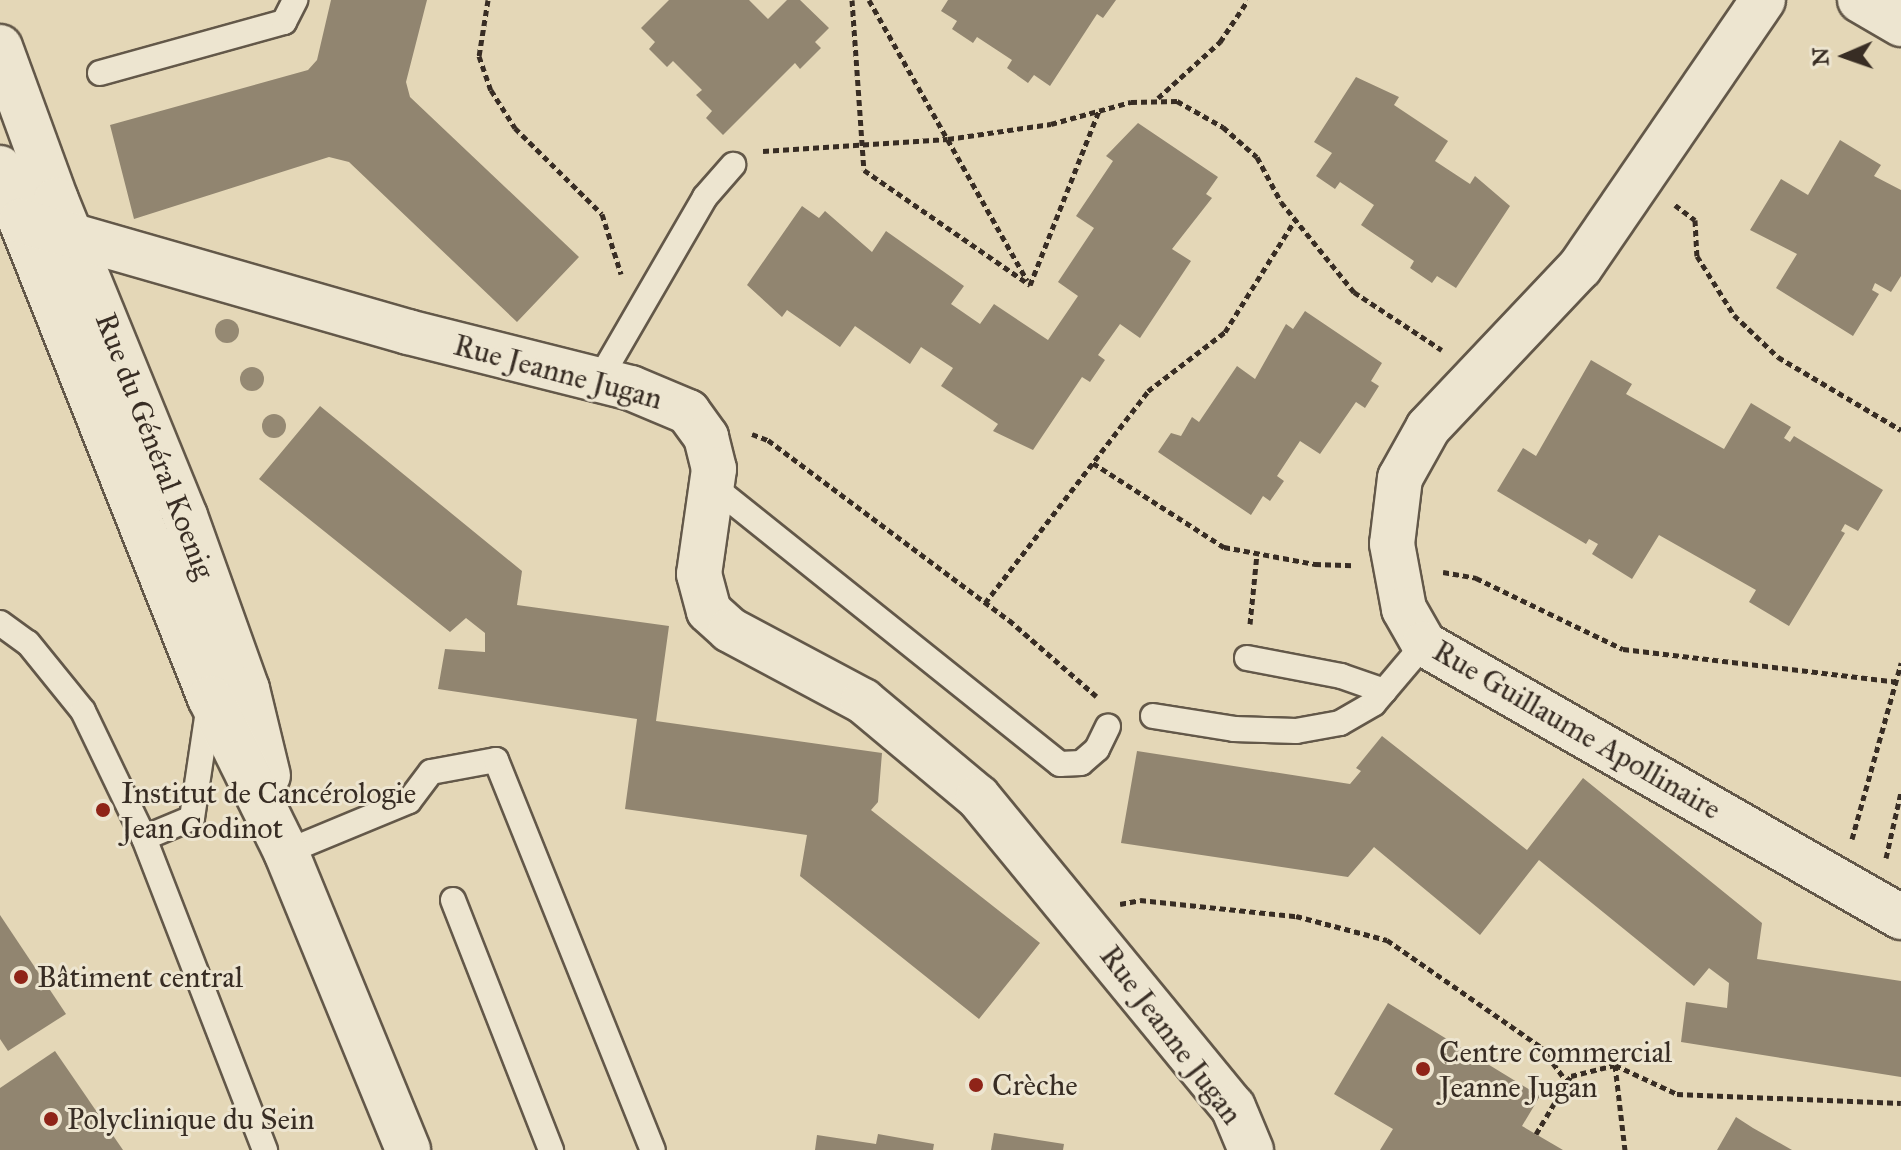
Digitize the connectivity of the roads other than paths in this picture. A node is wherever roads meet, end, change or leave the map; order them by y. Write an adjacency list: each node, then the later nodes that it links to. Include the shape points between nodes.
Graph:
1 (295, 0): 6 (lane, via 284,22)
2 (1763, 0): 14 (street, Rue Guillaume Apollinaire, via 1580,267 1428,428 1400,478 1392,544 1404,609)
3 (1860, 0): 4 (street)
4 (1901, 24)
5 (0, 47): 10 (street, Rue du Général Koenig)
6 (100, 73)
7 (733, 165): 11 (lane, via 705,197)
8 (0, 168): 9 (street, Rue du Général Koenig)
9 (21, 221): 10 (street, Rue Jeanne Jugan); 17 (street, Rue du Général Koenig)
10 (71, 238): 11 (street, Rue Jeanne Jugan); 21 (street, Rue du Général Koenig, via 185,516 247,689)
11 (599, 380): 12 (street, Rue Jeanne Jugan, via 688,412 706,437)
12 (714, 487): 19 (lane, via 1060,764 1081,763 1097,749); 28 (street, Rue Jeanne Jugan, via 699,574 709,611 730,630 828,680 904,731 978,797 1233,1107)
13 (0, 623): 20 (lane, via 28,643 83,711)
14 (1424, 644): 16 (lane); 23 (street, Rue Guillaume Apollinaire)
15 (1247, 658): 16 (lane, via 1341,676)
16 (1384, 691): 18 (lane, via 1340,723 1296,731 1234,729)
17 (210, 698): 20 (lane, via 192,818); 21 (street, Rue du Général Koenig)
18 (1153, 716)
19 (1108, 726)
20 (144, 838): 24 (lane)
21 (286, 852): 25 (street, Rue du Général Koenig); 27 (lane, via 409,801 431,772 496,760)
22 (453, 900): 26 (lane)
23 (1891, 910)
24 (265, 1150)
25 (408, 1150)
26 (551, 1150)
27 (653, 1150)
28 (1251, 1150)

